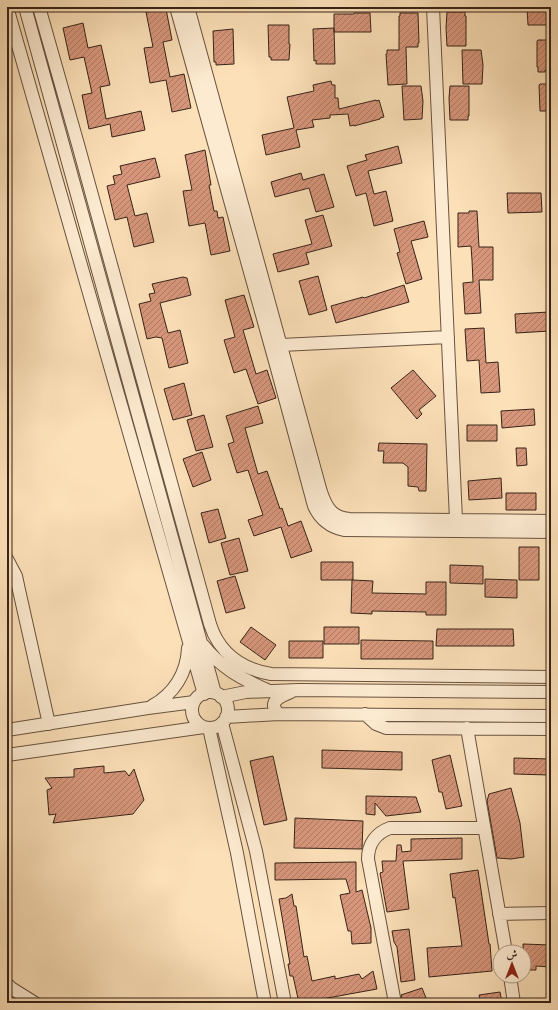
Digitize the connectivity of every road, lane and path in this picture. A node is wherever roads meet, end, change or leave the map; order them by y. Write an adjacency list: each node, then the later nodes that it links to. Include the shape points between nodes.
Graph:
1 (7, 7): 14 (street)
2 (25, 7): 14 (street)
3 (39, 7): 17 (street, via 210,624 219,644 242,665 271,674)
4 (176, 7): 7 (street)
5 (188, 7): 7 (street)
6 (433, 7): 8 (street)
7 (214, 124): 9 (street); 12 (street, via 314,506 322,519 335,528 350,530)
8 (448, 337): 9 (street); 10 (street)
9 (281, 345): 10 (street, via 321,492 326,506 332,513 340,518 350,519)
10 (456, 520): 11 (street)
11 (551, 521)
12 (551, 532)
13 (7, 559): 28 (street, via 16,576)
14 (175, 571): 15 (street); 16 (street)
15 (187, 637): 21 (street); 23 (street, via 187,655 183,673 177,684 169,694)
16 (201, 641): 19 (street, via 226,668 244,680); 21 (street)
17 (551, 678)
18 (298, 690): 19 (street); 20 (street); 24 (street, via 277,698 275,708)
19 (270, 691): 21 (street)
20 (551, 692)
21 (213, 694): 22 (street, via 198,697); 27 (street, via 227,706)
22 (194, 702): 23 (street); 29 (street, via 194,716 198,723)
23 (148, 708): 28 (street)
24 (279, 714): 25 (street); 27 (street)
25 (365, 714): 26 (street); 30 (street, via 376,724 386,728)
26 (551, 716)
27 (224, 720): 29 (street, via 216,727); 35 (street)
28 (50, 724): 32 (street)
29 (206, 727): 33 (street); 36 (street)
30 (467, 728): 31 (street); 34 (street)
31 (551, 729)
32 (7, 730)
33 (7, 755)
34 (484, 828): 37 (street); 45 (street, via 390,828 381,832 371,843 368,859)
35 (256, 851): 36 (street); 44 (street)
36 (237, 853): 43 (street)
37 (499, 914): 38 (street); 39 (street)
38 (551, 914)
39 (505, 944)
40 (7, 984): 42 (street)
41 (511, 984): 46 (street)
42 (35, 1003)
43 (265, 1003)
44 (285, 1003)
45 (395, 1003)
46 (514, 1003)

